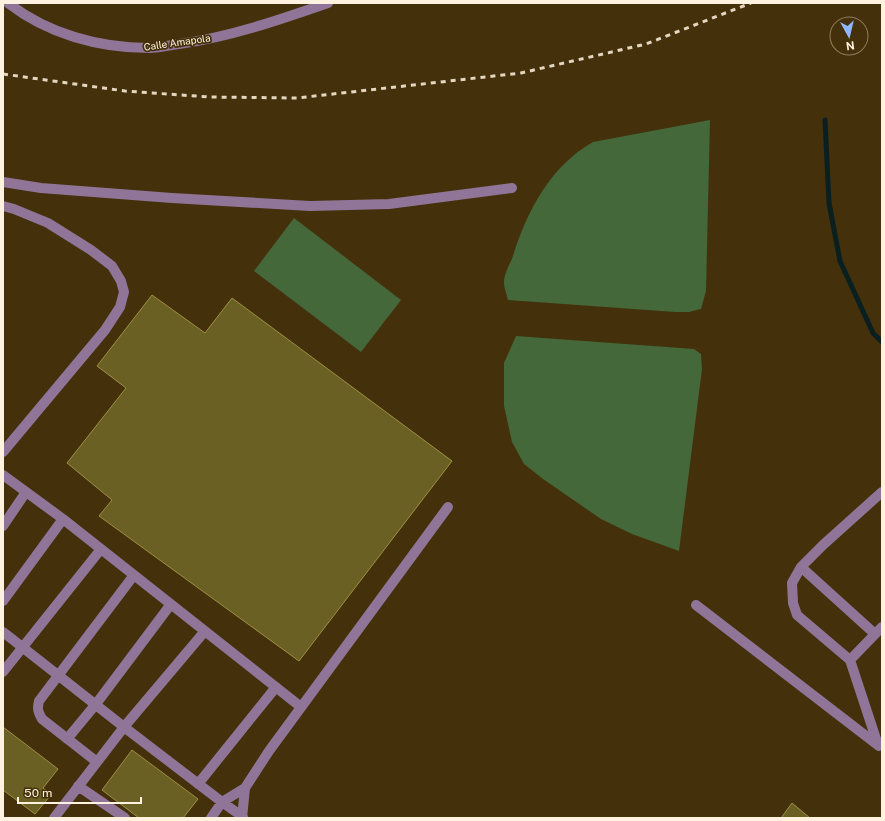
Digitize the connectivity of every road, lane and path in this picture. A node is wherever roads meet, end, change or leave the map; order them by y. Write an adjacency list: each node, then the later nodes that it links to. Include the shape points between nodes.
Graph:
1 (8, 3): 2 (street, Calle Amapola, via 19,12 66,35 110,46 151,48 203,41 277,21)
2 (328, 3)
3 (3, 182): 4 (street, via 41,188 310,206 388,204)
4 (512, 188)
5 (3, 206): 6 (street, via 48,222 91,250 112,266 124,292 120,307 105,330)
6 (3, 452)
7 (3, 475): 8 (street)
8 (26, 492): 11 (street); 12 (street)
9 (882, 492): 14 (street)
10 (448, 508): 28 (street)
11 (62, 519): 13 (street); 16 (street)
12 (3, 526)
13 (101, 549): 15 (street); 22 (street)
14 (801, 568): 19 (street); 23 (street, via 792,583 792,603 797,615)
15 (134, 575): 17 (street); 25 (street)
16 (3, 601)
17 (171, 604): 20 (street); 27 (street)
18 (696, 605): 31 (street)
19 (879, 630): 23 (street)
20 (205, 631): 26 (street); 29 (street)
21 (3, 632): 22 (street)
22 (22, 647): 24 (street); 25 (street)
23 (850, 660): 31 (street)
24 (3, 672)
25 (59, 676): 27 (street); 30 (street, via 39,701 38,712 42,719)
26 (276, 687): 28 (street); 33 (street)
27 (96, 704): 29 (street); 30 (street)
28 (301, 707): 35 (street)
29 (124, 727): 32 (street); 33 (street)
30 (67, 739): 32 (street)
31 (880, 747)
32 (97, 762): 34 (street)
33 (198, 784): 36 (street)
34 (78, 786): 38 (street); 39 (street)
35 (245, 788): 36 (street); 37 (street)
36 (222, 802): 37 (street); 40 (street)
37 (242, 817)
38 (54, 818)
39 (125, 818)
40 (211, 818)

